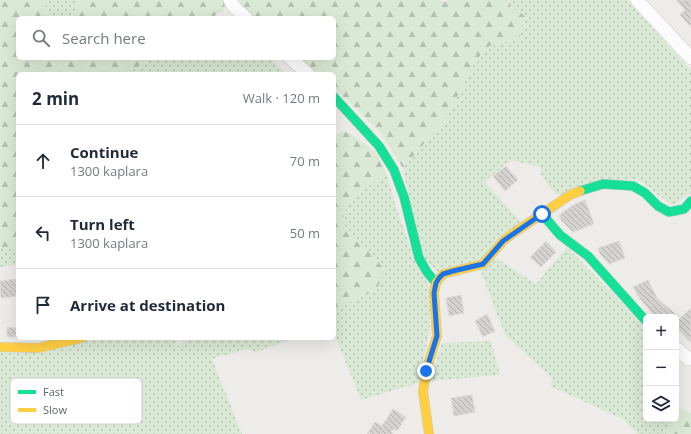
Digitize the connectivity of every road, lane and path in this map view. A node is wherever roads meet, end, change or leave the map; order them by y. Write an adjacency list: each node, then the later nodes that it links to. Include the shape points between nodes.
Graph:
1 (230, 0): 3 (street)
2 (637, 0): 4 (street)
3 (244, 16)
4 (691, 58)
5 (292, 60): 6 (street)
6 (306, 72)
7 (336, 99): 10 (street, via 379,146 394,170 404,197 419,258)
8 (691, 202): 9 (street, via 684,209 669,212 658,206 645,192 633,186 603,184 570,195)
9 (542, 214): 10 (street, via 503,241 483,264 443,274); 11 (street, via 560,234 593,261)
10 (436, 283): 16 (street, via 434,293 437,336 426,371 423,392)
11 (643, 317)
12 (72, 340): 13 (street, via 38,348)
13 (0, 347)
14 (678, 350): 15 (street)
15 (689, 359)
16 (429, 434)

